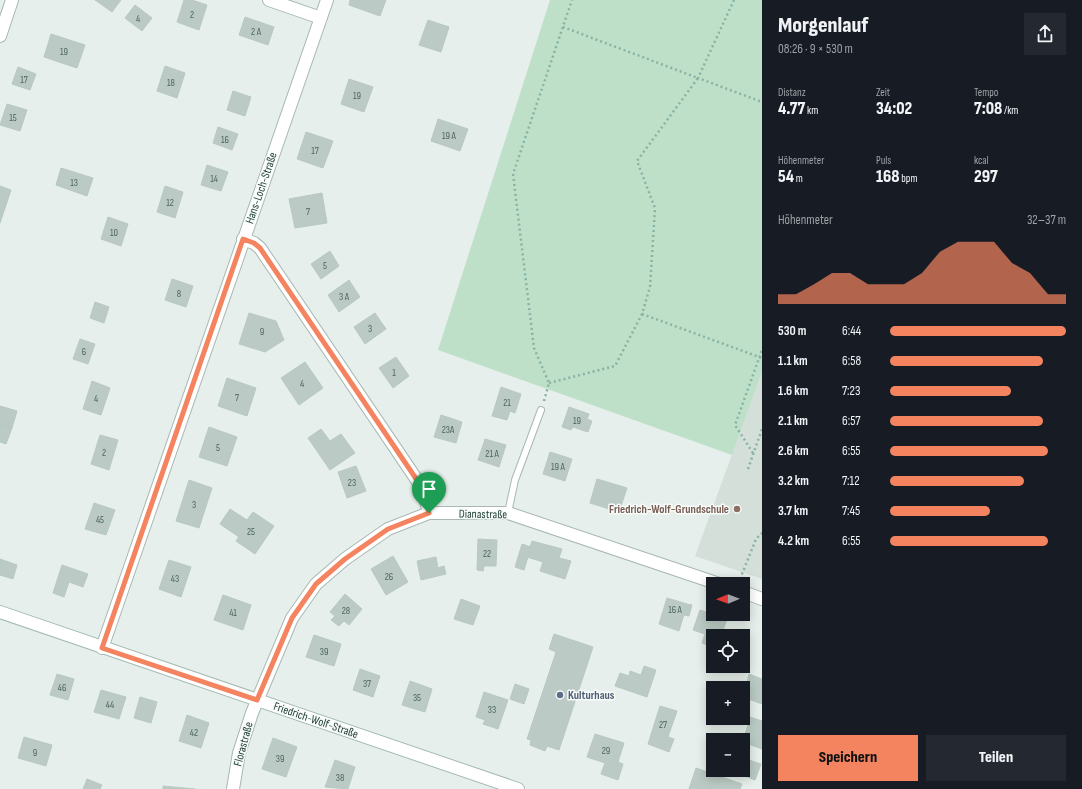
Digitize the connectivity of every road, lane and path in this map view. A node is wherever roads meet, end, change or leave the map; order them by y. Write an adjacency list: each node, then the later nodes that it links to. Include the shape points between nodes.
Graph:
1 (12, 0): 8 (street)
2 (269, 0): 6 (street)
3 (327, 0): 6 (street, Hans-Loch-Straße)
4 (572, 0): 7 (path)
5 (734, 0): 9 (path)
6 (321, 18): 11 (street, Hans-Loch-Straße)
7 (563, 27): 9 (path); 15 (path, via 512,174 534,348)
8 (0, 36)
9 (698, 78): 10 (path); 12 (path, via 637,161 655,208 650,287)
10 (762, 102)
11 (243, 239): 20 (street, via 260,248 423,489); 28 (street, Hans-Loch-Straße)
12 (642, 314): 14 (path); 15 (path, via 615,366)
13 (762, 350): 14 (path)
14 (761, 358): 18 (path, via 735,425)
15 (549, 383): 16 (path)
16 (541, 410): 21 (lane, via 515,480)
17 (762, 429): 18 (path)
18 (753, 453): 19 (path)
19 (748, 469)
20 (429, 513): 21 (street, Dianastraße); 29 (street, Dianastraße, via 388,529 345,559 316,584 292,618)
21 (508, 513): 24 (street, Dianastraße)
22 (762, 533): 23 (path, via 756,539)
23 (741, 577)
24 (706, 580)
25 (750, 595): 26 (street)
26 (762, 599)
27 (0, 612): 28 (street, Friedrich-Wolf-Straße)
28 (102, 648): 29 (street, Friedrich-Wolf-Straße)
29 (257, 700): 30 (street, Florastraße, via 239,753); 31 (street, Friedrich-Wolf-Straße)
30 (233, 789)
31 (518, 789)

